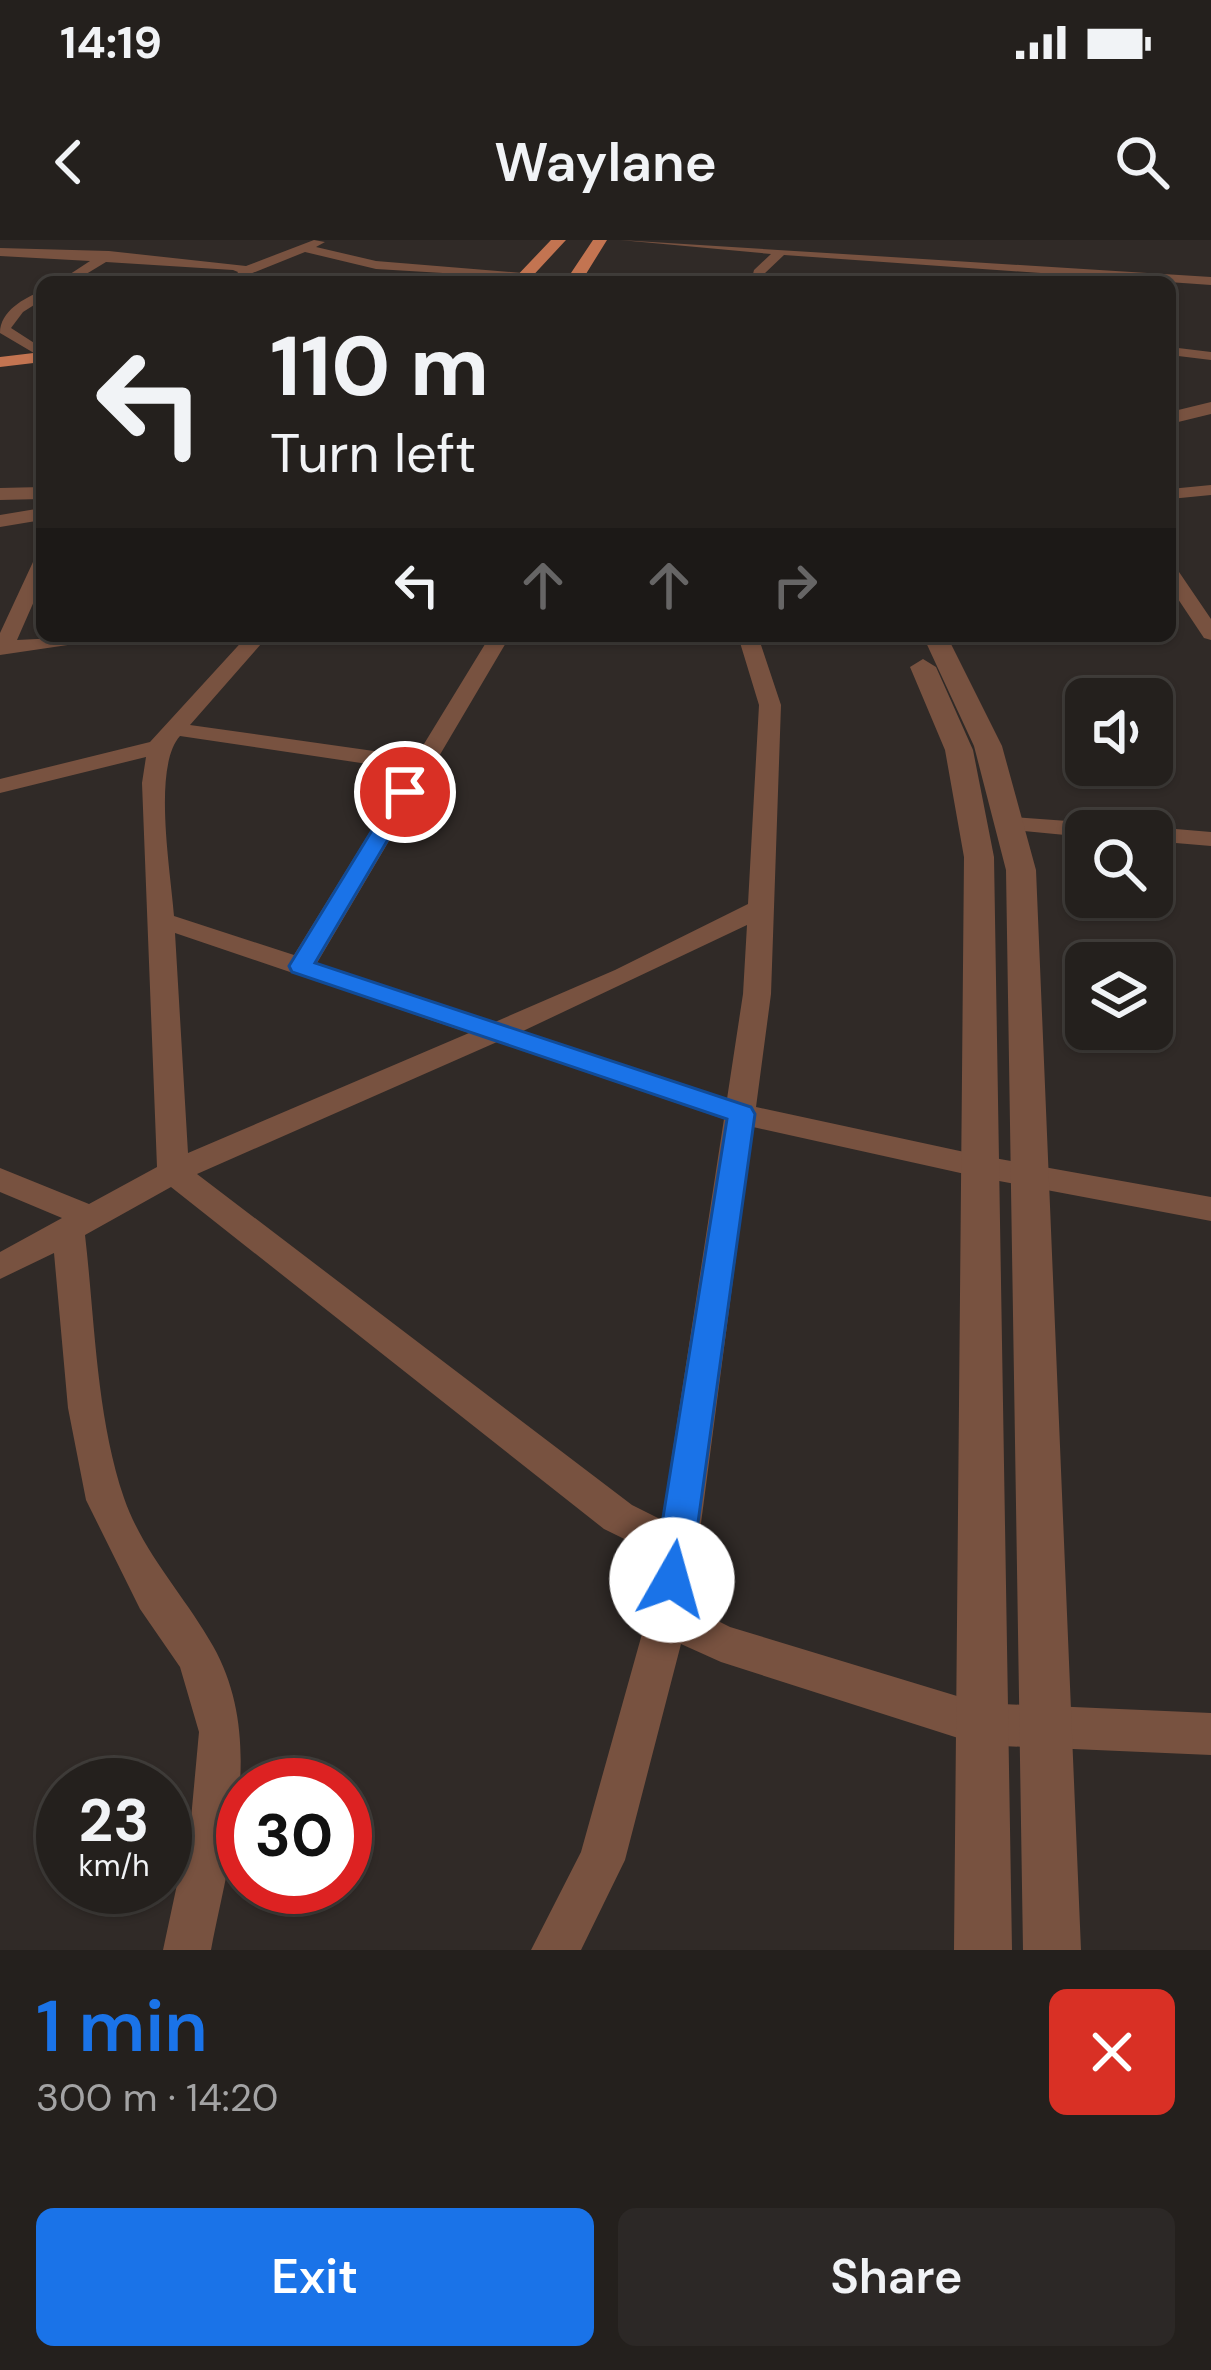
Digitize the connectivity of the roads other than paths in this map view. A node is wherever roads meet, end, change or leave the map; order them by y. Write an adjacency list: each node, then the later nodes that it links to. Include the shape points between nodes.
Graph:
1 (325, 240): 7 (street)
2 (559, 240): 16 (main road)
3 (600, 240): 17 (main road)
4 (626, 240): 6 (street)
5 (178, 243): 11 (street)
6 (776, 247): 18 (street); 19 (street)
7 (304, 248): 14 (street); 15 (street, via 376,265)
8 (0, 252): 9 (street)
9 (109, 254): 11 (street); 12 (street)
10 (1090, 256): 20 (street)
11 (164, 258): 13 (street)
12 (74, 276)
13 (238, 276)
14 (244, 276)
15 (501, 276)
16 (526, 276)
17 (577, 276)
18 (758, 276)
19 (1080, 276)
20 (1090, 276)
21 (1176, 280): 22 (street)
22 (1211, 281)
23 (36, 298): 25 (street)
24 (0, 309): 25 (street)
25 (18, 309): 26 (street, via 3,329)
26 (36, 351)
27 (1176, 352): 29 (street)
28 (36, 355): 30 (main road)
29 (1211, 356)
30 (0, 359)
31 (1211, 399): 32 (street)
32 (1176, 406)
33 (1211, 408): 34 (street)
34 (1176, 417)
35 (1211, 490): 36 (street)
36 (1176, 493)
37 (0, 494): 38 (street)
38 (36, 502)
39 (36, 504): 40 (street)
40 (0, 521)
41 (36, 575): 51 (street)
42 (1176, 580): 44 (street)
43 (1176, 583): 45 (street)
44 (1211, 587)
45 (1211, 634)
46 (45, 642): 51 (street)
47 (253, 642): 53 (street)
48 (496, 642): 54 (street)
49 (750, 642): 60 (street, via 770,706)
50 (916, 642): 52 (street)
51 (2, 648)
52 (939, 663): 56 (street, via 988,746); 65 (street, via 975,818)
53 (166, 738): 54 (street); 55 (street); 61 (street, via 154,783)
54 (422, 765): 62 (street)
55 (0, 786)
56 (1010, 824): 57 (street); 67 (street, via 1021,870)
57 (1065, 828)
58 (1173, 835): 59 (street)
59 (1211, 838)
60 (764, 907): 63 (street); 64 (street)
61 (164, 921): 62 (street); 66 (street)
62 (301, 966): 63 (street)
63 (492, 1030): 64 (street); 66 (street)
64 (741, 1114): 65 (street); 72 (street)
65 (983, 1167): 67 (street); 74 (street)
66 (173, 1172): 70 (street); 72 (street, via 617,1517)
67 (1027, 1174): 69 (street); 75 (street)
68 (0, 1178): 70 (street)
69 (1211, 1209)
70 (79, 1224): 71 (street); 77 (street, via 86,1408 105,1500 154,1596 198,1659 221,1732 214,1819)
71 (0, 1267)
72 (675, 1545): 73 (street)
73 (668, 1616): 74 (street, via 721,1643); 78 (street, via 602,1860)
74 (980, 1724): 75 (street); 79 (street)
75 (1045, 1728): 76 (street); 80 (street)
76 (1211, 1734)
77 (187, 1950)
78 (555, 1950)
79 (983, 1950)
80 (1052, 1950)

